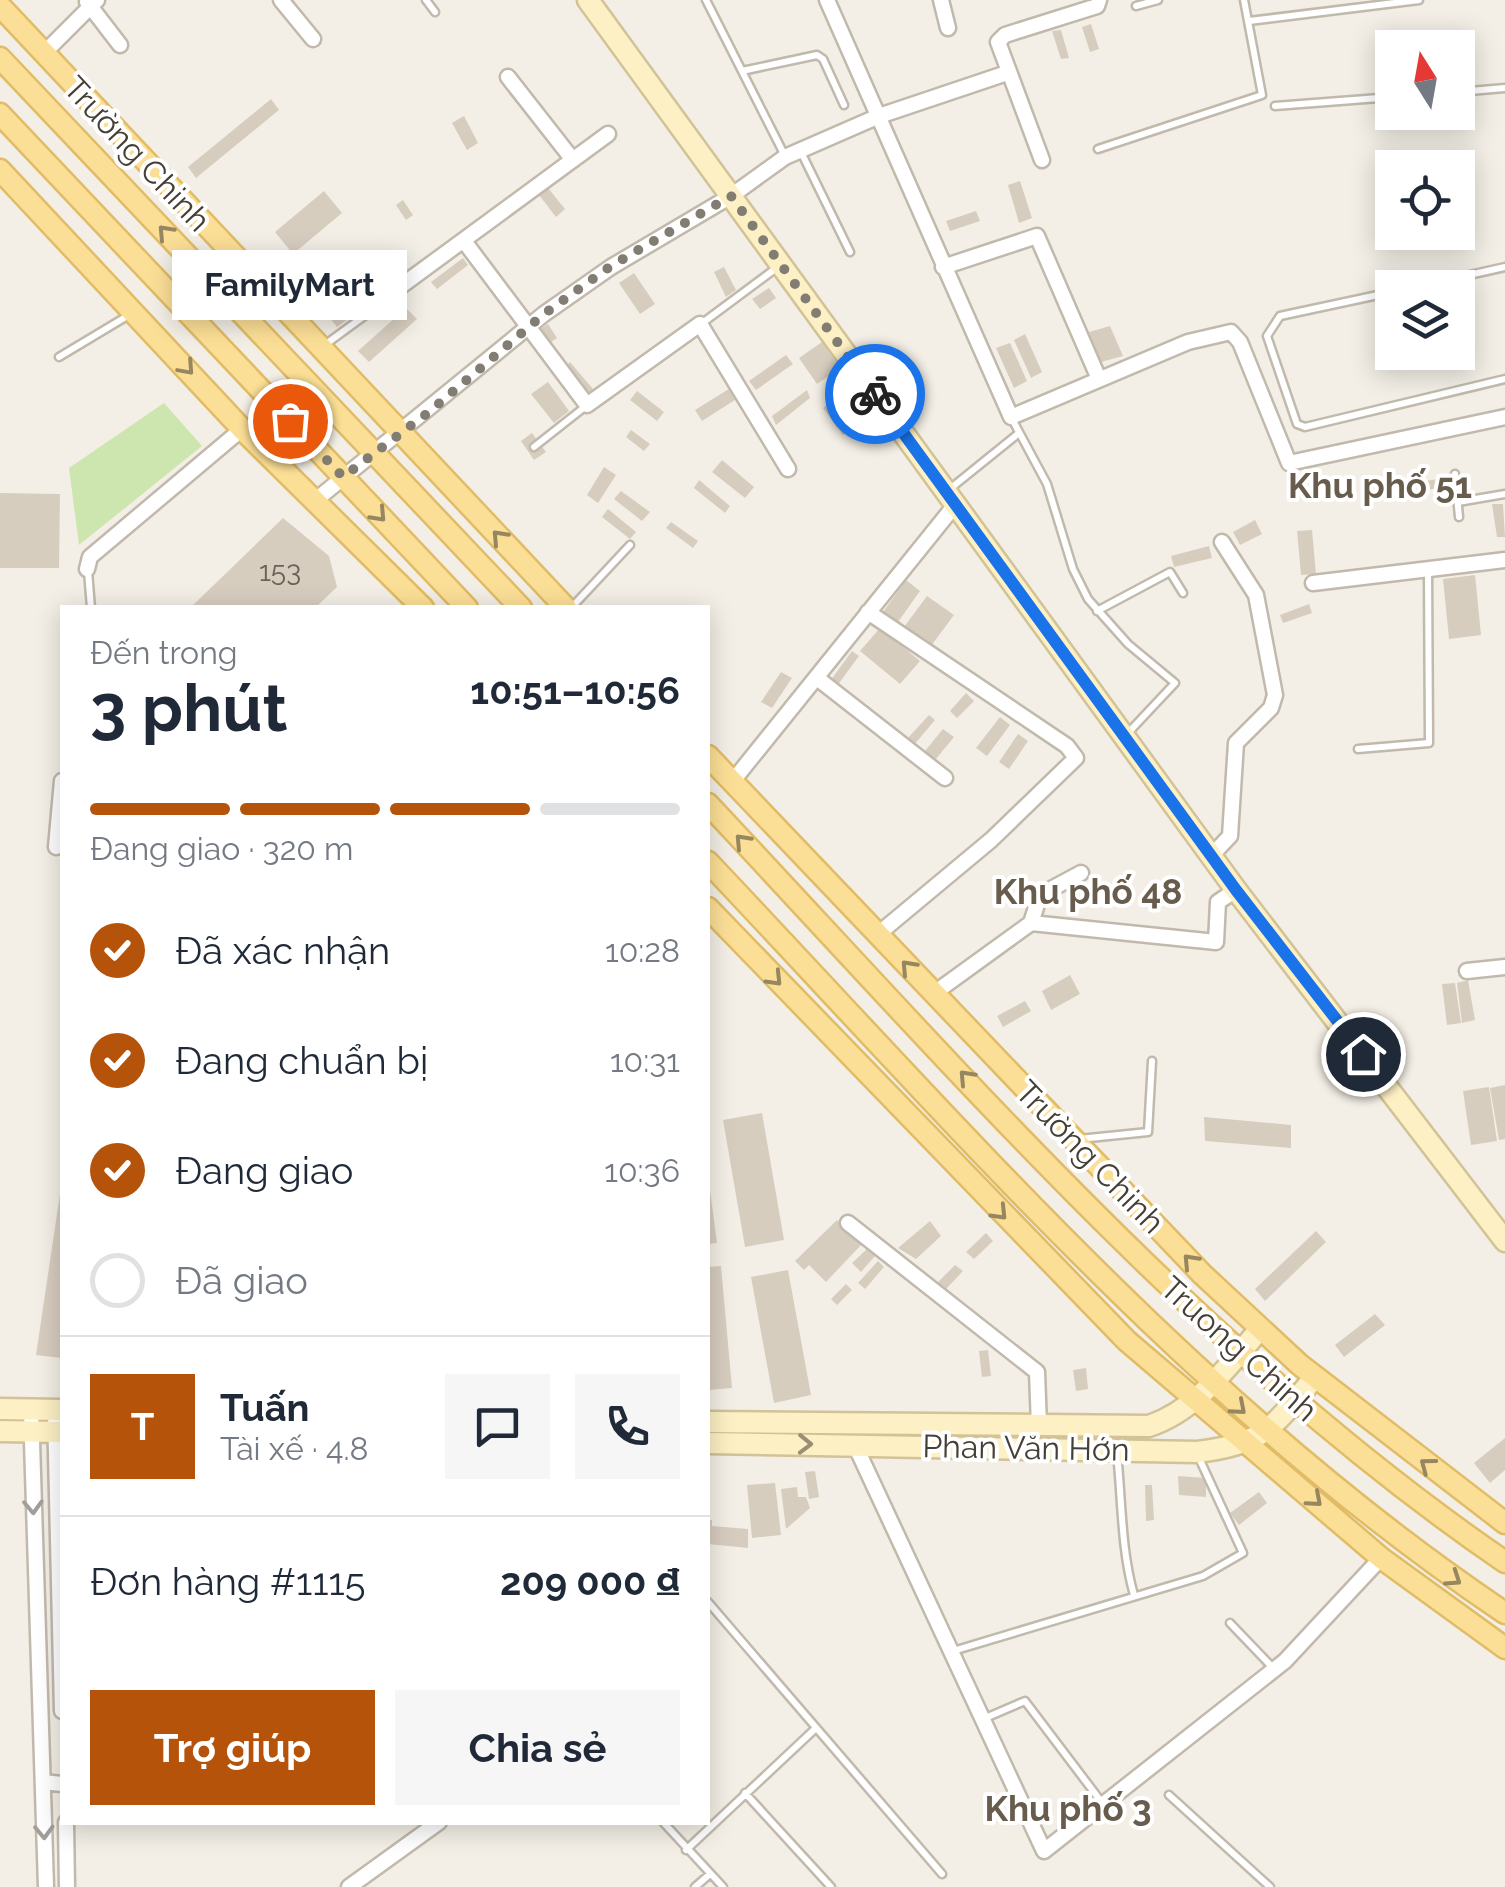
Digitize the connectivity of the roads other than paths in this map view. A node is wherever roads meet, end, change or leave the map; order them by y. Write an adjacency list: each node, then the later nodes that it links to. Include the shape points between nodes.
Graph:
1 (281, 0): 17 (street)
2 (426, 0): 14 (lane)
3 (588, 0): 38 (street)
4 (706, 0): 21 (lane)
5 (828, 0): 30 (street)
6 (941, 0): 16 (street)
7 (1099, 0): 22 (street, via 1000,38)
8 (1158, 0): 13 (lane)
9 (1244, 0): 15 (lane)
10 (1419, 0): 15 (lane)
11 (91, 2): 18 (street); 19 (street)
12 (0, 6): 19 (main road, Trường Chinh)
13 (1136, 6)
14 (435, 12)
15 (1249, 21): 32 (lane, via 1262,95)
16 (948, 28)
17 (313, 38)
18 (120, 44)
19 (44, 54): 51 (main road, Trường Chinh)
20 (0, 58): 62 (main road, one-way to 20)
21 (742, 70): 27 (lane, via 817,54); 34 (lane)
22 (1007, 73): 30 (street); 36 (street)
23 (508, 76): 35 (street)
24 (1505, 88): 25 (lane)
25 (1475, 91)
26 (1375, 98): 28 (lane)
27 (844, 105)
28 (1275, 106)
29 (0, 114): 65 (main road)
30 (879, 116): 33 (street); 42 (street)
31 (608, 134): 35 (street)
32 (1098, 149)
33 (800, 151): 34 (street); 40 (lane)
34 (785, 158): 38 (street)
35 (573, 160): 39 (street)
36 (1042, 160)
37 (0, 170): 48 (main road)
38 (731, 196): 41 (street); 50 (street, via 611,266)
39 (464, 242): 45 (street); 50 (street)
40 (850, 252)
41 (781, 265): 49 (lane); 68 (street)
42 (943, 267): 54 (street, via 1037,236); 57 (street)
43 (1505, 267): 44 (lane)
44 (1475, 274)
45 (401, 286)
46 (1375, 296): 53 (lane, via 1280,316 1270,325 1267,336 1297,424)
47 (371, 310): 51 (lane)
48 (134, 311): 52 (lane); 58 (main road, one-way to 58)
49 (700, 324): 55 (street); 63 (street)
50 (527, 329): 55 (street); 59 (street)
51 (321, 348): 59 (main road, Trường Chinh)
52 (59, 357)
53 (1505, 378)
54 (1099, 379): 56 (street, via 1188,342 1231,332 1289,463); 57 (street)
55 (586, 405): 61 (lane)
56 (1505, 417)
57 (1011, 418): 60 (lane)
58 (242, 429): 67 (main road); 74 (street, via 90,558)
59 (400, 431): 62 (street); 82 (main road, Trường Chinh, one-way to 59)
60 (1020, 433): 68 (lane); 84 (lane)
61 (534, 447)
62 (374, 451): 65 (street); 81 (main road)
63 (788, 469)
64 (1454, 474): 69 (lane)
65 (343, 477): 67 (street); 80 (main road, one-way to 80)
66 (1505, 494): 69 (lane)
67 (317, 499): 79 (main road)
68 (951, 499): 85 (street); 87 (street)
69 (1458, 502): 70 (lane)
70 (1459, 517)
71 (1222, 542): 95 (street, via 1256,595 1275,695 1271,708 1236,743 1230,836)
72 (630, 544): 83 (lane)
73 (1505, 560): 75 (street)
74 (87, 570): 78 (lane)
75 (1428, 571): 76 (street); 88 (lane, via 1429,744)
76 (1313, 583)
77 (1183, 593): 84 (lane, via 1170,572)
78 (91, 605)
79 (421, 605)
80 (464, 605)
81 (518, 605)
82 (566, 605)
83 (572, 605)
84 (1097, 611): 87 (lane, via 1175,682)
85 (868, 612): 86 (street); 101 (street, via 1076,758)
86 (818, 678): 90 (street); 91 (street)
87 (1124, 737): 95 (street)
88 (1358, 749)
89 (710, 758): 91 (main road, Trường Chinh)
90 (945, 778)
91 (732, 782): 101 (main road, Trường Chinh)
92 (60, 803): 94 (street)
93 (710, 806): 110 (main road, Truong Chinh, one-way to 93, via 1048,1164)
94 (56, 847)
95 (1212, 856): 98 (street)
96 (710, 864): 112 (main road, Truong Chinh, via 1127,1304)
97 (1081, 873): 100 (street, via 1040,895)
98 (1236, 890): 100 (street, via 1218,902 1216,942); 108 (street)
99 (710, 910): 113 (main road, one-way to 113, via 1040,1254)
100 (1031, 923): 104 (street)
101 (878, 935): 104 (main road, Trường Chinh, one-way to 101)
102 (1505, 967): 103 (street)
103 (1467, 971)
104 (933, 994): 106 (main road, Trường Chinh)
105 (1152, 1060): 106 (lane, via 1148,1132)
106 (1073, 1140): 109 (main road, Trường Chinh, one-way to 106)
107 (848, 1223): 119 (street, via 1037,1372)
108 (1505, 1242)
109 (1260, 1329): 110 (street, Phan Văn Hớn); 111 (main road, Trường Chinh)
110 (1239, 1354): 112 (street, Phan Văn Hớn); 114 (main road, Truong Chinh)
111 (1315, 1377): 114 (street, Phan Văn Hớn); 127 (main road, Trường Chinh, one-way to 111)
112 (1212, 1384): 113 (street, Phan Văn Hớn); 121 (main road, Truong Chinh, one-way to 121)
113 (1196, 1400): 119 (street, Phan Văn Hớn, via 1149,1426); 123 (main road)
114 (1294, 1402): 121 (street, Phan Văn Hớn); 130 (main road, Truong Chinh, via 1413,1499)
115 (0, 1409): 116 (street)
116 (31, 1420): 117 (street); 120 (street); 141 (street, one-way to 141)
117 (58, 1421): 131 (street)
118 (710, 1422): 119 (street, Phan Văn Hớn)
119 (1039, 1426)
120 (0, 1430)
121 (1267, 1432): 123 (street, Phan Văn Hớn); 128 (main road, Truong Chinh)
122 (710, 1443): 124 (street, Phan Văn Hớn, one-way to 124)
123 (1248, 1444): 126 (street, Phan Văn Hớn); 129 (main road, one-way to 129)
124 (855, 1445): 125 (street, Phan Văn Hớn); 137 (street)
125 (1116, 1450): 126 (street, Phan Văn Hớn); 132 (lane, via 1125,1563)
126 (1197, 1452): 132 (lane, via 1244,1553 1203,1576)
127 (1505, 1524)
128 (1399, 1538): 129 (main road); 134 (main road, Truong Chinh, one-way to 134)
129 (1382, 1558): 136 (main road); 138 (street)
130 (1505, 1562)
131 (60, 1566)
132 (1134, 1594): 137 (lane)
133 (710, 1604): 140 (lane)
134 (1505, 1613)
135 (1230, 1622): 138 (lane)
136 (1505, 1648)
137 (952, 1652): 139 (street)
138 (1275, 1670): 145 (street)
139 (983, 1718): 145 (lane, via 1025,1701); 145 (street, via 1044,1851)
140 (816, 1728): 143 (lane); 151 (lane)
141 (43, 1782): 142 (street); 152 (street, one-way to 152)
142 (60, 1784)
143 (746, 1792): 149 (lane); 157 (lane)
144 (1169, 1794): 158 (lane)
145 (1104, 1805)
146 (66, 1825): 153 (street)
147 (435, 1825): 154 (street)
148 (665, 1825): 149 (lane)
149 (686, 1850): 150 (lane)
150 (710, 1874): 155 (lane); 156 (lane)
151 (942, 1874)
152 (46, 1887)
153 (67, 1887)
154 (349, 1887)
155 (696, 1887)
156 (724, 1887)
157 (832, 1887)
158 (1270, 1887)

